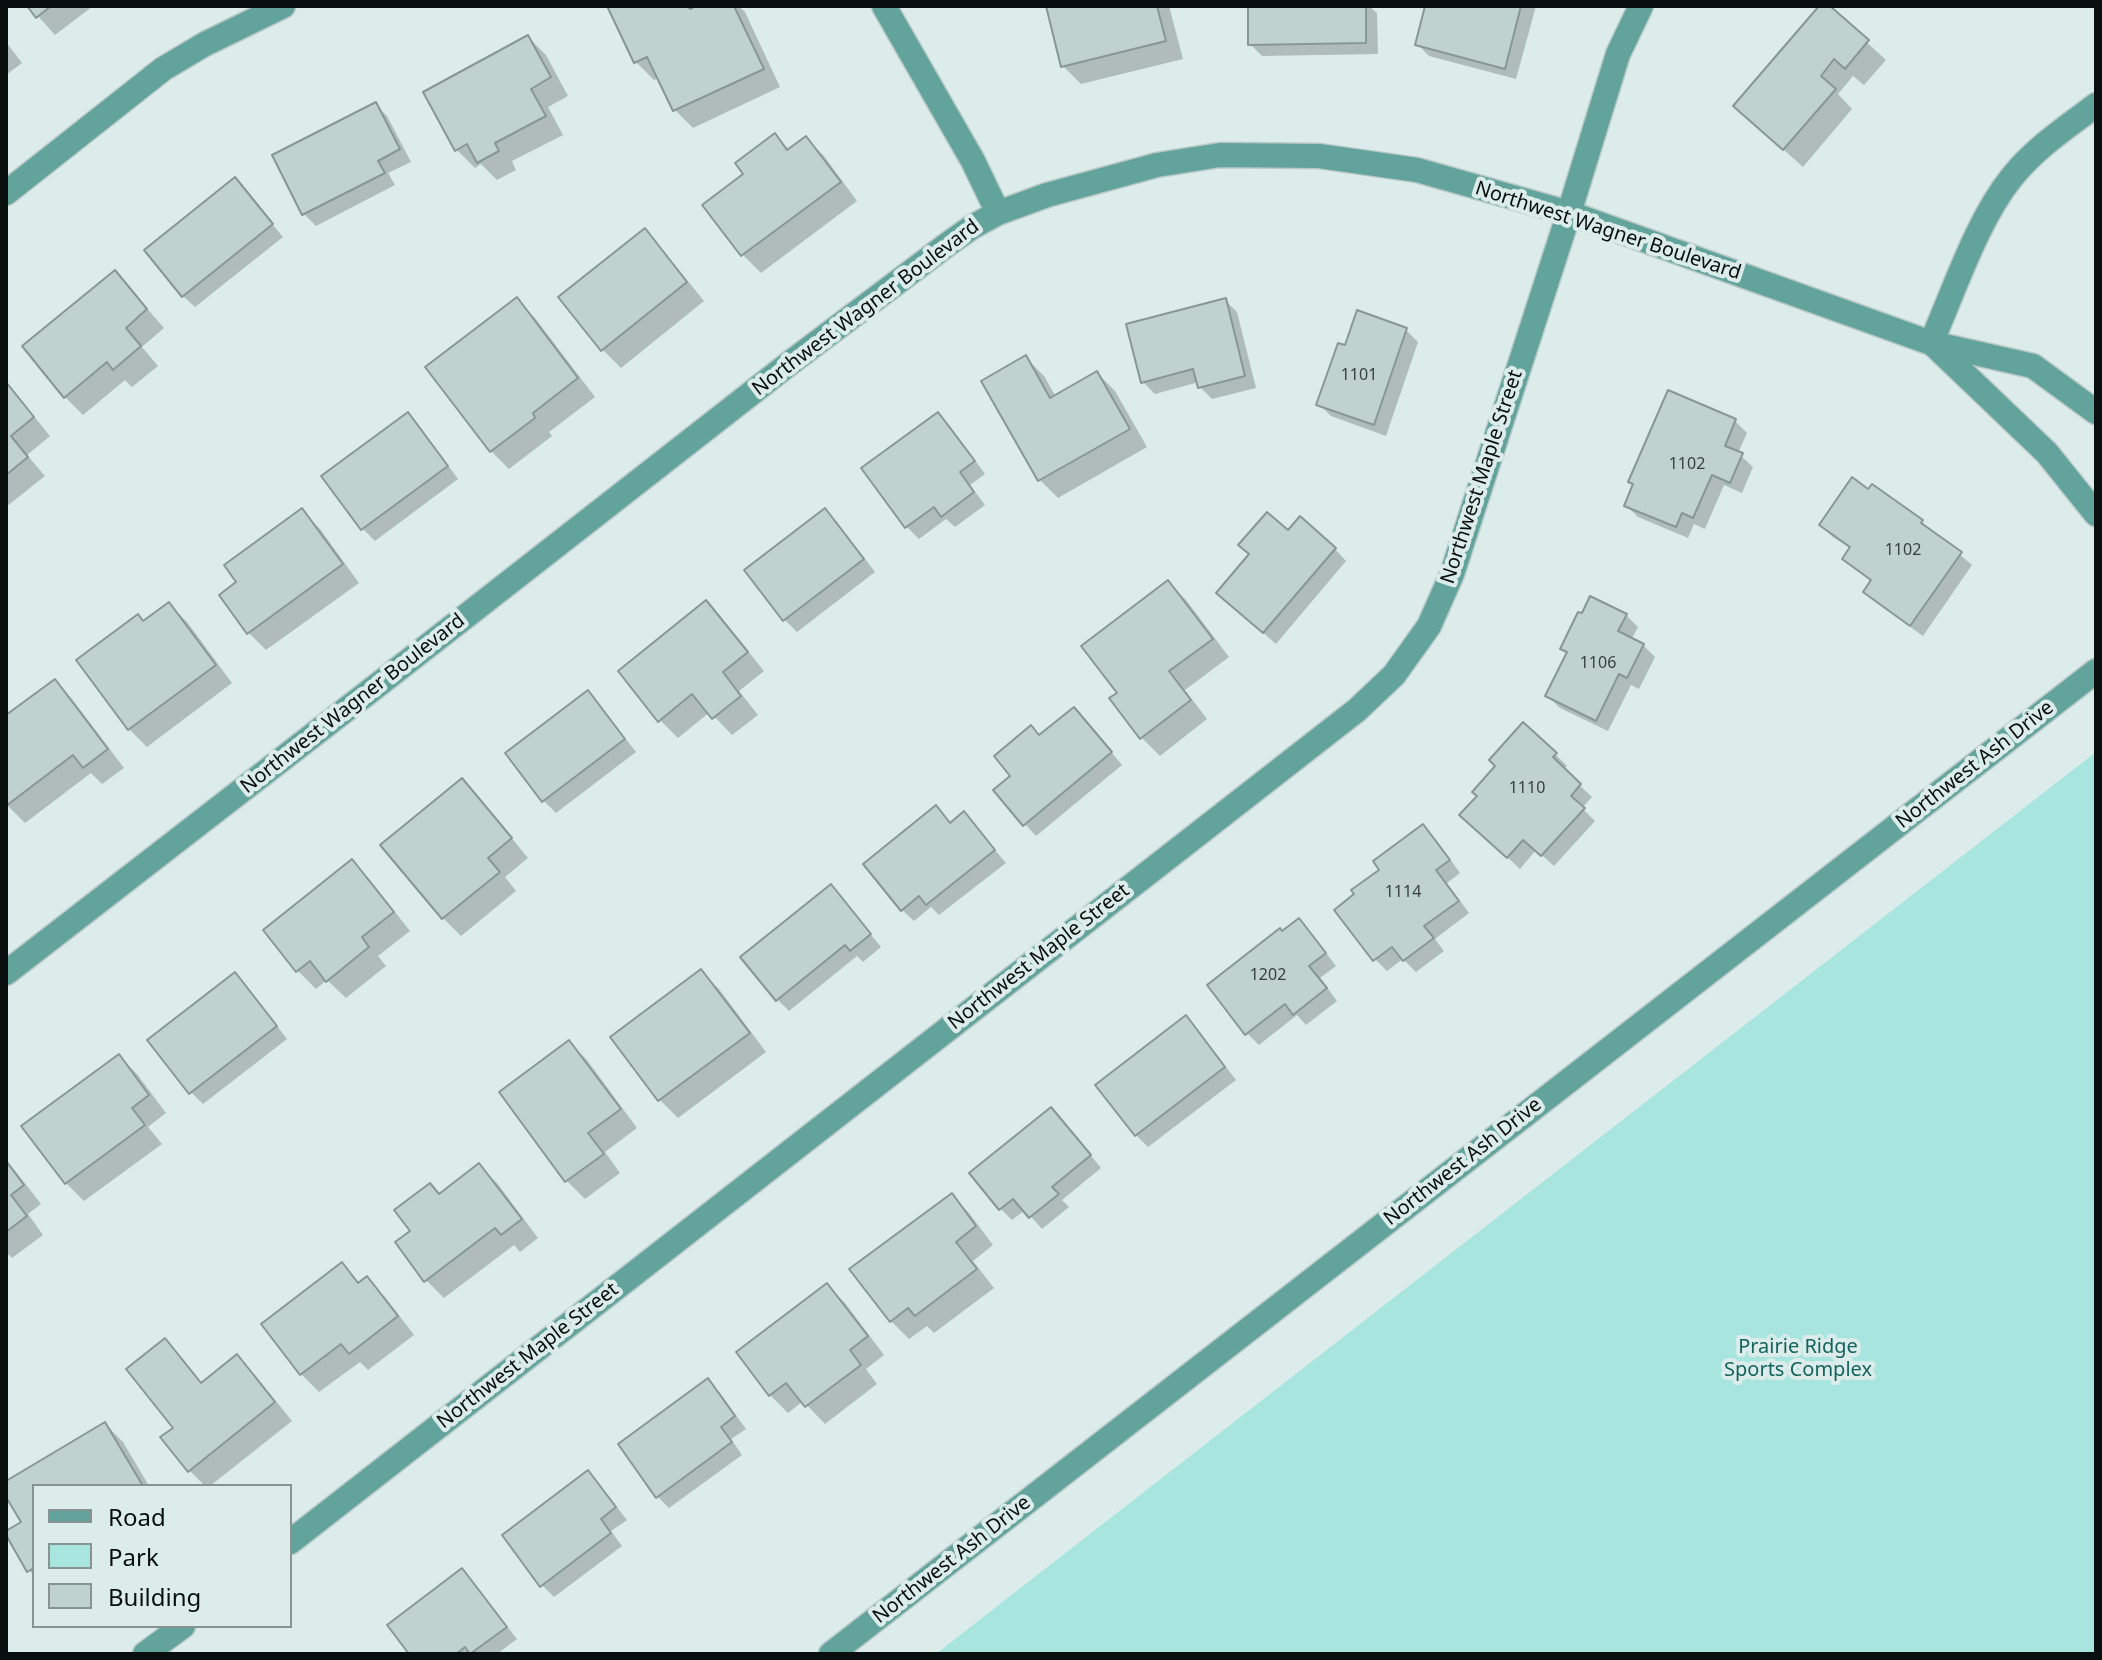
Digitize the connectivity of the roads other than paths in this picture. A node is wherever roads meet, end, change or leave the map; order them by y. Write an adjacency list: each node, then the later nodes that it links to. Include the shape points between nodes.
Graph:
1 (283, 6): 5 (street, via 163,69)
2 (884, 6): 6 (street)
3 (1641, 6): 7 (street, Northwest Maple Street, via 1618,54)
4 (2096, 105): 8 (street, via 2012,176 1988,212)
5 (6, 193)
6 (998, 213): 7 (street, Northwest Wagner Boulevard, via 1157,165 1236,155 1319,156 1417,170); 12 (street, Northwest Wagner Boulevard, via 948,244 790,363)
7 (1569, 213): 8 (street, Northwest Wagner Boulevard); 13 (street, Northwest Maple Street, via 1452,574 1429,626 1394,675 1357,710)
8 (1931, 343): 9 (street, Northwest Wagner Boulevard, via 2033,366); 10 (street, Northwest Wagner Boulevard, via 2047,453)
9 (2096, 412)
10 (2096, 514)
11 (2096, 671): 16 (street, Northwest Ash Drive)
12 (6, 973)
13 (292, 1540)
14 (180, 1628): 15 (street)
15 (145, 1654)
16 (831, 1654)

